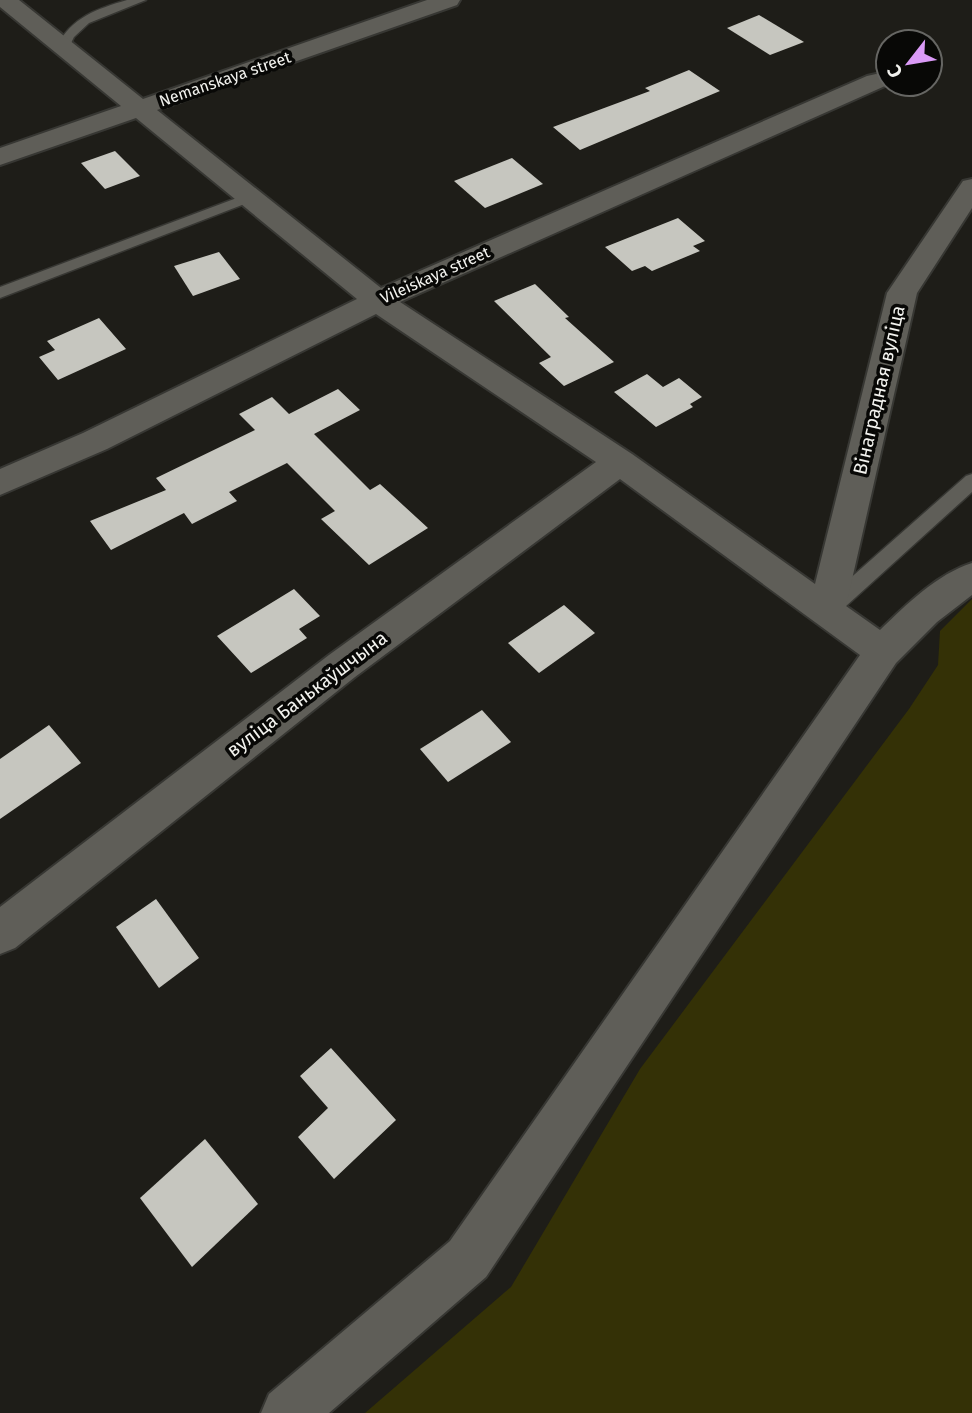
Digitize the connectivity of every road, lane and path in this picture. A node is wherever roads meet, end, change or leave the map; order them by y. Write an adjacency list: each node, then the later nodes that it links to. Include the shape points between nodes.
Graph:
1 (5, 0): 4 (street)
2 (140, 0): 4 (lane, via 77,24)
3 (449, 0): 6 (street, Nemanskaya street)
4 (63, 46): 6 (street)
5 (874, 81): 11 (street, Vileiskaya street)
6 (138, 110): 7 (street, Nemanskaya street); 9 (street)
7 (0, 157)
8 (972, 187): 16 (street, Вінаградная вуліца, via 902,293)
9 (250, 197): 10 (lane); 11 (street)
10 (0, 293)
11 (377, 301): 12 (street); 14 (street, Vileiskaya street)
12 (620, 462): 16 (street); 18 (street, вуліца Банькаўшчына, via 342,666)
13 (972, 481): 16 (lane)
14 (0, 483)
15 (972, 577): 17 (street, via 912,620)
16 (827, 611): 17 (street)
17 (883, 652): 19 (street, via 468,1259)
18 (0, 933)
19 (288, 1413)

